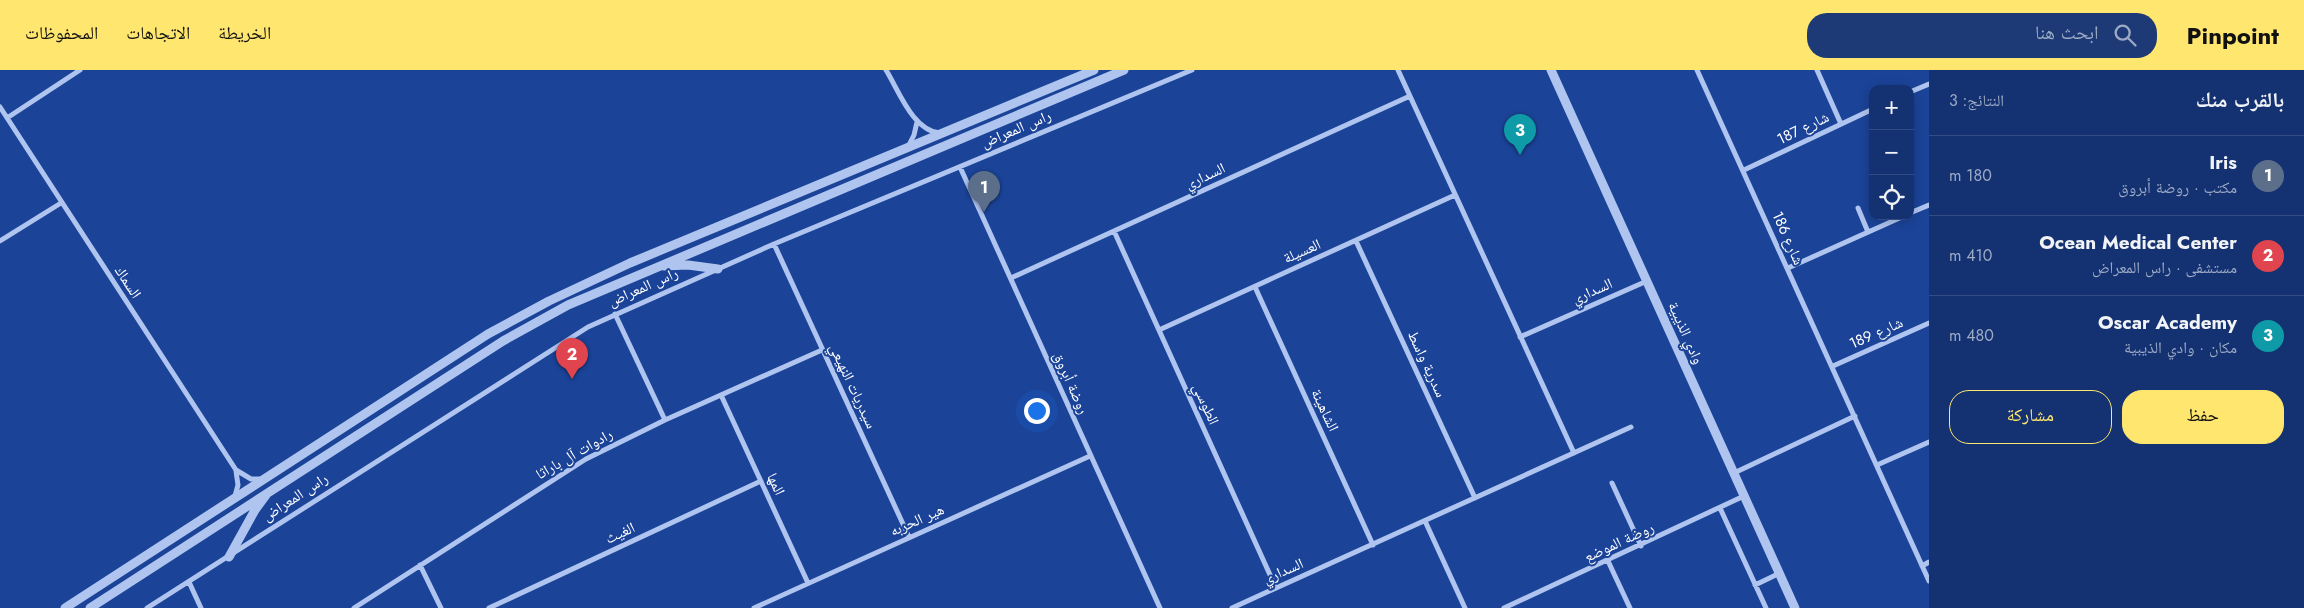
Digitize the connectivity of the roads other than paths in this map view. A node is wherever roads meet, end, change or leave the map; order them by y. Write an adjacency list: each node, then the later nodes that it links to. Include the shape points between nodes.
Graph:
1 (80, 70): 15 (street)
2 (886, 70): 16 (street)
3 (1094, 70): 18 (street, راس المعراض)
4 (1124, 70): 33 (street, راس المعراض)
5 (1192, 70): 20 (street, راس المعراض)
6 (1398, 70): 12 (street)
7 (1551, 70): 37 (street, وادي الذيبية)
8 (1697, 70): 21 (street, شارع 186)
9 (1817, 70): 17 (street)
10 (1929, 84): 11 (street)
11 (1914, 90)
12 (1410, 96): 22 (street); 28 (street, السداري)
13 (0, 107): 15 (street, السماك)
14 (1869, 111): 17 (street, شارع 187)
15 (7, 118): 23 (street, السماك)
16 (917, 122): 18 (street, via 928,130); 19 (street)
17 (1841, 124): 21 (street, شارع 187)
18 (942, 133): 19 (street, راس المعراض)
19 (908, 146): 55 (street, راس المعراض, via 630,263 488,334)
20 (960, 167): 32 (street, راس المعراض); 36 (street, روضة أبروق)
21 (1744, 170): 34 (street, شارع 186)
22 (1455, 195): 31 (street, العسيلة); 42 (street)
23 (61, 203): 30 (street); 53 (street, السماك)
24 (1929, 205): 26 (street)
25 (1858, 208): 29 (street)
26 (1914, 211)
27 (1895, 220): 29 (street)
28 (1114, 231): 36 (street, السداري); 41 (street, الطوسي)
29 (1868, 232): 34 (street)
30 (0, 241)
31 (1356, 241): 38 (street, العسيلة); 60 (street, سدرية واسط)
32 (774, 244): 35 (street, راس المعراض); 43 (street, سيدريات النهيعي)
33 (657, 267): 35 (street, via 688,265); 58 (street, راس المعراض, via 568,306 503,341)
34 (1788, 268): 44 (street, شارع 186)
35 (718, 269): 39 (street, راس المعراض)
36 (1011, 278): 51 (street, روضة أبروق)
37 (1646, 281): 42 (street, السداري); 54 (street, وادي الذيبية)
38 (1254, 287): 41 (street, العسيلة); 65 (street, الشاهينة)
39 (615, 314): 47 (street); 67 (street, راس المعراض, via 532,361)
40 (1929, 323): 44 (street, شارع 189)
41 (1159, 330): 77 (street, الطوسي)
42 (1520, 336): 50 (street)
43 (822, 350): 45 (street, رادوات آل باراثا); 64 (street, سيدريات النهيعي)
44 (1833, 366): 46 (street, شارع 186)
45 (721, 395): 47 (street, رادوات آل باراثا); 56 (street, المها)
46 (1855, 416): 52 (street, شارع 186); 54 (street)
47 (665, 420): 70 (street, رادوات آل باراثا, via 586,459)
48 (1631, 427): 50 (street, السداري)
49 (1929, 442): 52 (street)
50 (1574, 454): 60 (street, السداري)
51 (1090, 456): 64 (street, هير الحربه); 86 (street, روضة أبروق)
52 (1877, 465): 71 (street, شارع 186)
53 (236, 470): 55 (street, via 251,479); 61 (street, via 238,485)
54 (1734, 473): 59 (street, وادي الذيبية)
55 (267, 479): 61 (street, راس المعراض)
56 (761, 481): 75 (street, المها); 84 (street, الغيث)
57 (1612, 483): 66 (street)
58 (269, 490): 67 (street); 79 (street, راس المعراض)
59 (1744, 496): 62 (street, روضة الموضع); 72 (street, وادي الذيبية)
60 (1475, 498): 63 (street, السداري)
61 (234, 500): 78 (street, راس المعراض)
62 (1720, 508): 66 (street, روضة الموضع); 76 (street)
63 (1425, 521): 65 (street, السداري); 88 (street)
64 (909, 537): 75 (street, هير الحربه)
65 (1373, 544): 77 (street, السداري)
66 (1641, 546): 68 (street, روضة الموضع)
67 (228, 557): 74 (street, راس المعراض)
68 (1608, 561): 89 (street, روضة الموضع); 90 (street)
69 (1929, 562): 71 (street)
70 (420, 565): 82 (street, رادوات آل باراثا); 83 (street)
71 (1922, 566): 73 (street, شارع 186)
72 (1780, 574): 76 (street); 92 (street, وادي الذيبية)
73 (1929, 581)
74 (189, 582): 80 (street, راس المعراض); 81 (street)
75 (808, 583): 85 (street, هير الحربه)
76 (1755, 585): 91 (street)
77 (1276, 588): 87 (street, السداري)
78 (65, 608)
79 (90, 608)
80 (147, 608)
81 (201, 608)
82 (354, 608)
83 (442, 608)
84 (490, 608)
85 (754, 608)
86 (1160, 608)
87 (1232, 608)
88 (1465, 608)
89 (1504, 608)
90 (1630, 608)
91 (1766, 608)
92 (1795, 608)

